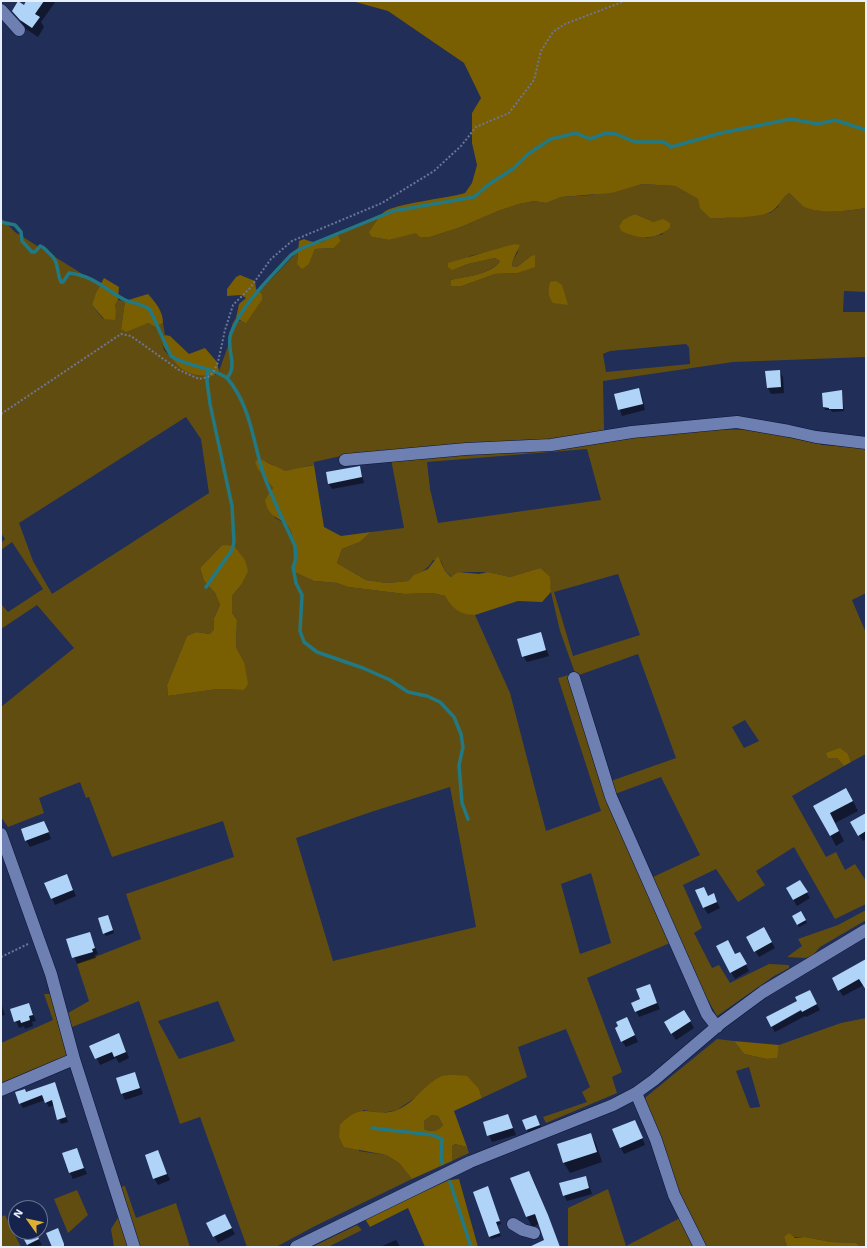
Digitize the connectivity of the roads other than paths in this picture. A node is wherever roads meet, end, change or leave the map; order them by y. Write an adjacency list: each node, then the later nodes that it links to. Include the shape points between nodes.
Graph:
1 (1, 10): 2 (street)
2 (19, 30)
3 (866, 443): 4 (street, via 816,437 736,422 632,432 551,445 466,449)
4 (345, 460)
5 (574, 678): 8 (street, via 611,798 648,885 708,1014)
6 (1, 834): 9 (street, via 51,974)
7 (866, 930): 8 (street, via 763,992)
8 (717, 1027): 11 (street)
9 (74, 1059): 10 (street); 14 (street)
10 (1, 1090)
11 (636, 1093): 15 (street, via 613,1105 470,1162); 16 (street, via 656,1140 674,1195)
12 (513, 1224): 13 (street)
13 (534, 1233)
14 (134, 1247)
15 (296, 1247)
16 (700, 1247)

